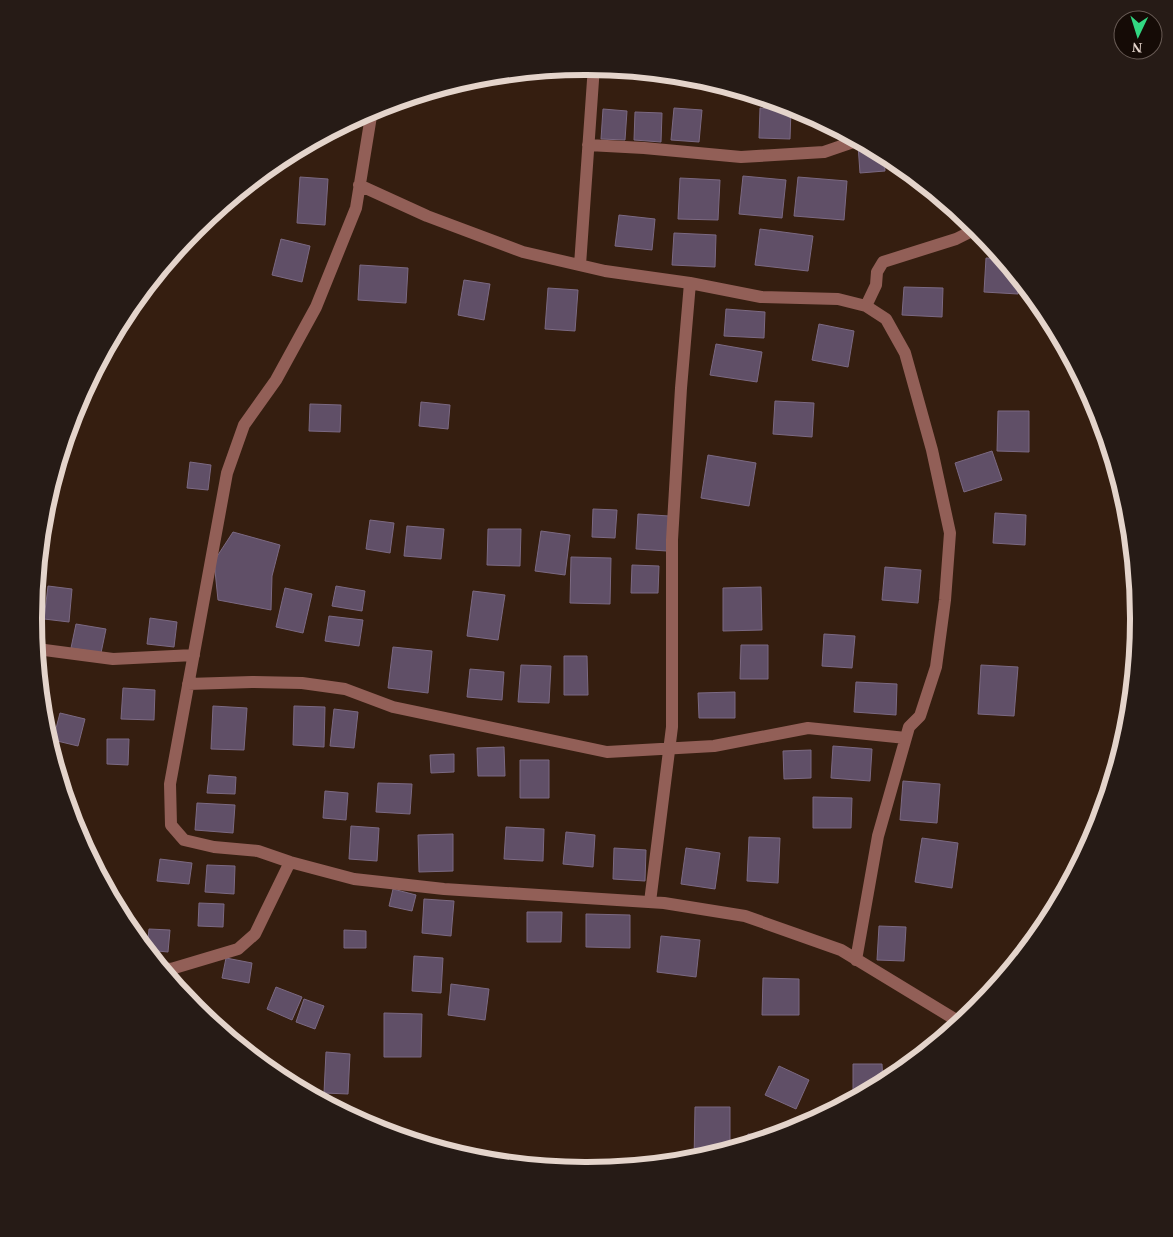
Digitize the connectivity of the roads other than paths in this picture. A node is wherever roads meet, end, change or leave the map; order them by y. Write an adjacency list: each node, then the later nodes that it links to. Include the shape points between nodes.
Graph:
1 (593, 75): 4 (street)
2 (370, 120): 5 (street)
3 (851, 143): 4 (street, via 824,152 742,157)
4 (588, 145): 7 (street)
5 (359, 185): 7 (street, via 427,216 523,252); 11 (street, via 356,208 316,307 276,380 244,425 227,473)
6 (969, 232): 9 (street, via 883,262)
7 (580, 265): 8 (street)
8 (690, 283): 9 (street, via 761,297 838,299); 14 (street, via 672,540 672,727)
9 (866, 306): 13 (street, via 886,319 905,353 932,450 950,533 936,667 920,716 909,726)
10 (44, 650): 11 (street, via 113,659)
11 (194, 655): 12 (street)
12 (188, 684): 14 (street, via 310,684 345,690 393,706 607,752); 15 (street, via 170,784 171,825 184,840 214,847 258,851)
13 (906, 738): 14 (street, via 808,728 714,746); 17 (street, via 878,836)
14 (669, 748): 16 (street)
15 (290, 862): 16 (street, via 354,879 435,888); 18 (street, via 255,934 238,949)
16 (650, 902): 17 (street, via 746,916 841,950)
17 (856, 960): 19 (street)
18 (170, 969)
19 (954, 1019)

